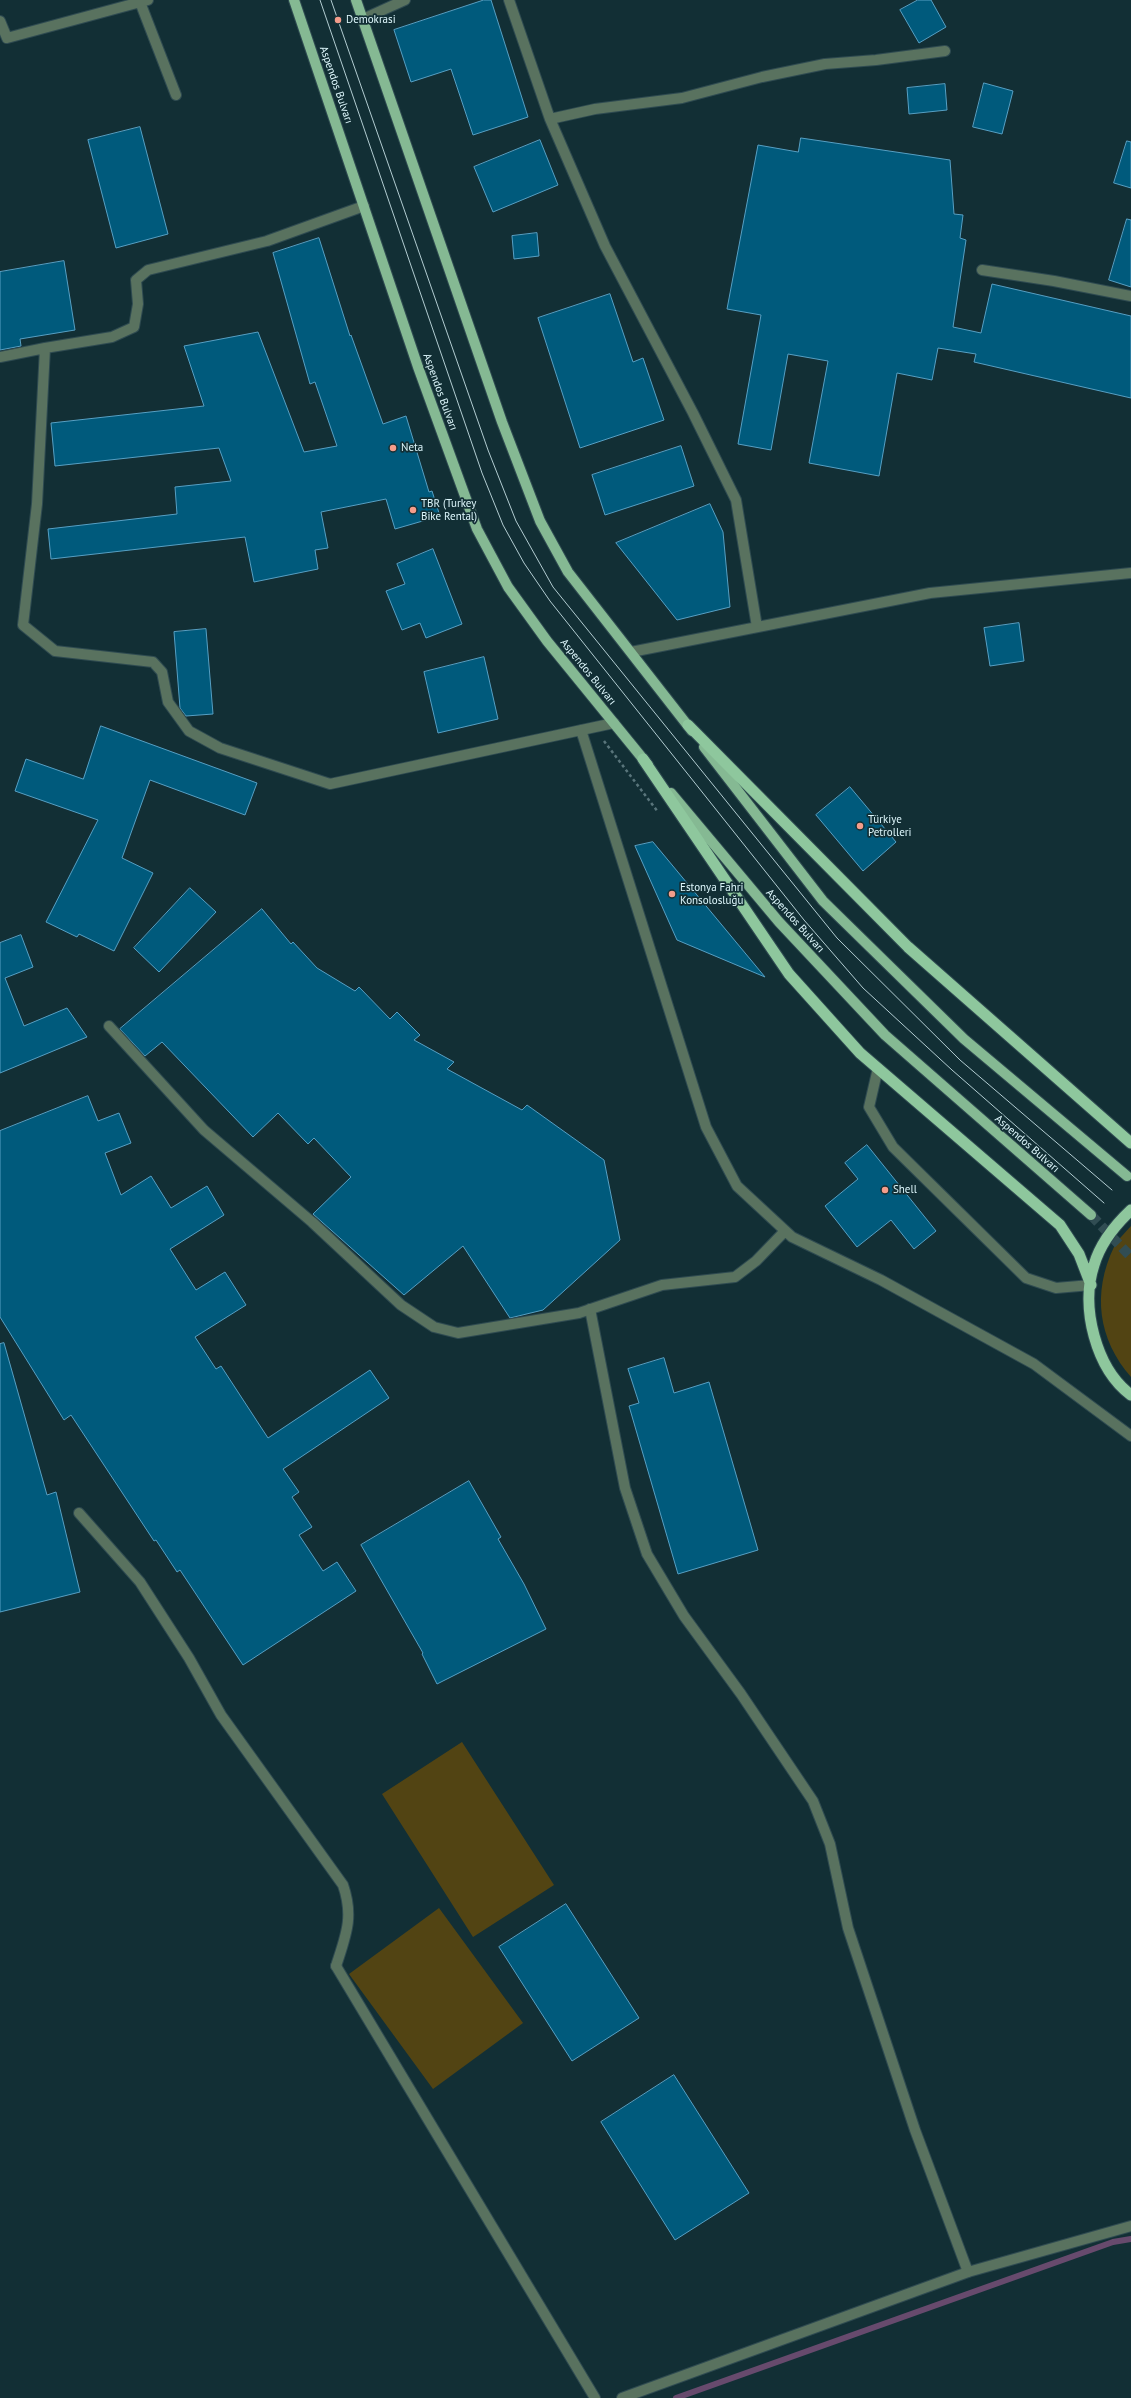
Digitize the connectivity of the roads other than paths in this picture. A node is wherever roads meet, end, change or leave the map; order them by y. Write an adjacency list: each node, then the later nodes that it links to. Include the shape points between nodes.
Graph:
1 (294, 0): 12 (main road, Aspendos Bulvarı)
2 (356, 0): 6 (main road)
3 (405, 0): 6 (street)
4 (509, 0): 11 (street)
5 (144, 1): 8 (street); 10 (street)
6 (363, 18): 19 (main road, via 502,422 540,521 568,572)
7 (0, 20): 8 (street)
8 (3, 40)
9 (945, 51): 11 (street, via 825,64 682,98 595,109)
10 (176, 95)
11 (550, 119): 18 (street, via 605,246 736,500)
12 (364, 206): 15 (street, via 267,241 148,270 136,280 138,304 134,327 112,337); 20 (main road, Aspendos Bulvarı, via 418,367 477,529 508,587 547,641)
13 (982, 270): 14 (street)
14 (1131, 296)
15 (45, 348): 16 (street); 22 (street, via 37,504 23,625 55,651 153,662 162,672 168,702 189,731 220,748 330,784)
16 (0, 357)
17 (1131, 573): 18 (street, via 930,593)
18 (758, 627): 19 (street)
19 (631, 652): 21 (main road)
20 (614, 723): 22 (street); 23 (main road, Aspendos Bulvarı)
21 (688, 725): 26 (highway, via 908,946); 27 (main road, via 824,901 964,1039)
22 (581, 730): 30 (street, via 706,1127 737,1186)
23 (643, 759): 25 (highway, via 788,974 860,1053); 29 (main road, Aspendos Bulvarı, via 779,922 885,1035)
24 (109, 1026): 32 (street, via 204,1130 312,1222 401,1305 434,1327 458,1333)
25 (878, 1068): 31 (highway, via 1060,1225 1079,1254); 31 (street, via 869,1107 893,1147 1026,1278 1056,1288)
26 (1131, 1143)
27 (1127, 1176)
28 (1131, 1210): 31 (highway, via 1114,1226 1094,1265)
29 (1090, 1215)
30 (785, 1230): 32 (street, via 756,1261 735,1277 662,1285); 34 (street, via 792,1237 881,1280 1034,1364)
31 (1091, 1285): 33 (highway, via 1088,1309 1098,1351 1121,1388)
32 (590, 1309): 37 (street, via 624,1488 647,1554 684,1616 741,1694 813,1801 830,1844 848,1928 915,2130)
33 (1131, 1395)
34 (1131, 1436)
35 (79, 1513): 38 (street, via 140,1582 189,1658 221,1715 343,1885 348,1897 349,1921 336,1966)
36 (1131, 2226): 37 (street)
37 (968, 2272): 39 (street)
38 (595, 2398)
39 (622, 2398)

